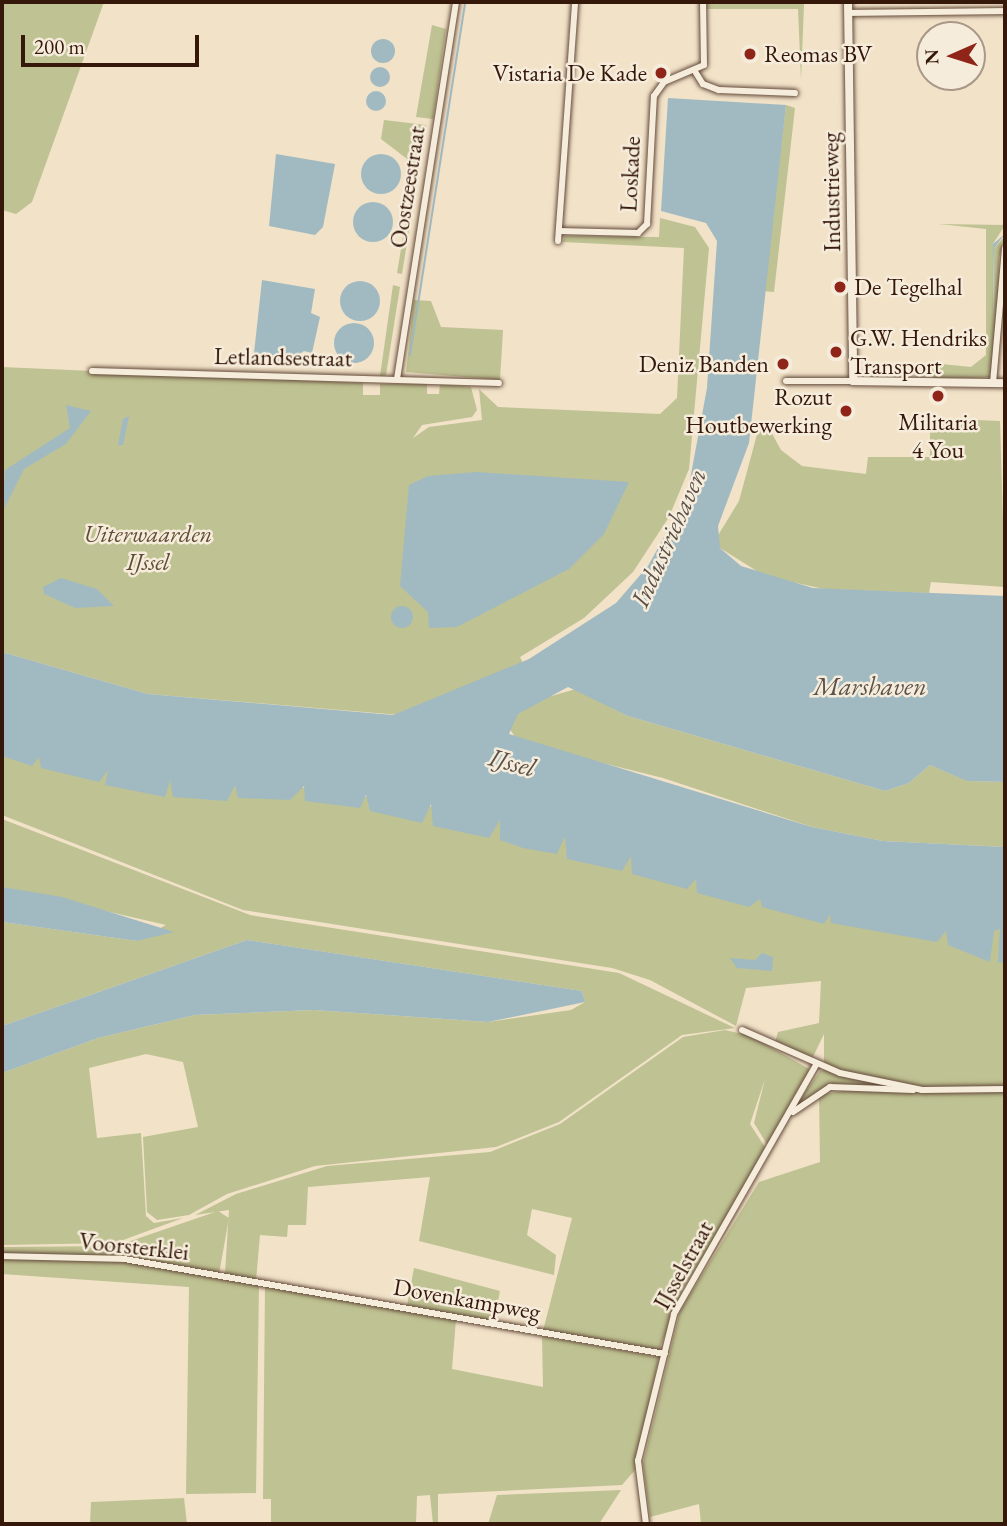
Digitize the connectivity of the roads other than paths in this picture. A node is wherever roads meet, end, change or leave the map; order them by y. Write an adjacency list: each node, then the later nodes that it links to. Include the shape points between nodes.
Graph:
1 (456, 2): 13 (street, Oostzeestraat)
2 (575, 2): 9 (street)
3 (703, 2): 7 (street, Loskade, via 704,65)
4 (848, 2): 6 (street, Industrieweg)
5 (1005, 11): 6 (street)
6 (848, 13): 15 (street, Industrieweg)
7 (696, 73): 8 (street, via 703,84 719,90); 9 (street, Loskade, via 671,79 654,96 642,231)
8 (795, 93)
9 (559, 231): 10 (street)
10 (558, 241)
11 (1005, 248): 17 (street)
12 (92, 371): 13 (street, Letlandsestraat)
13 (397, 379): 16 (street, Letlandsestraat)
14 (786, 381): 15 (street)
15 (853, 381): 17 (street)
16 (499, 383)
17 (993, 383): 18 (street)
18 (1005, 383)
19 (742, 1030): 20 (street)
20 (816, 1065): 22 (street); 23 (street, IJsselstraat)
21 (1005, 1089): 22 (street)
22 (922, 1090): 23 (street, IJsselstraat, via 830,1087)
23 (787, 1118): 26 (street, IJsselstraat, via 677,1307)
24 (2, 1256): 25 (street, Voorsterklei, via 107,1257)
25 (262, 1283): 26 (street, Dovenkampweg)
26 (665, 1354): 27 (street, IJsselstraat, via 638,1461)
27 (646, 1524)

